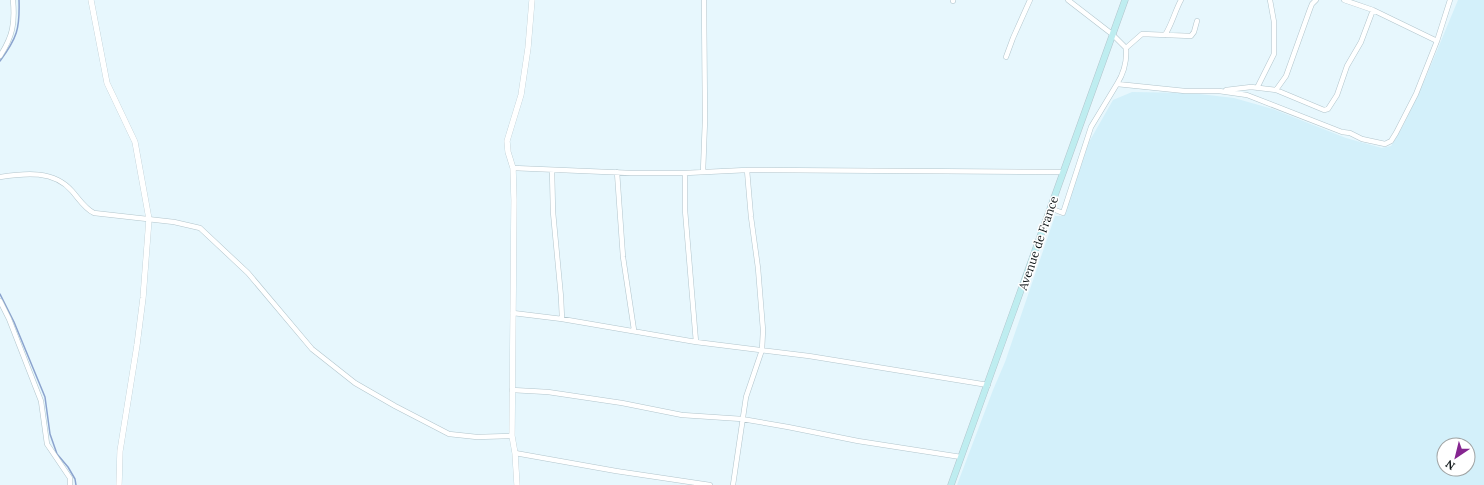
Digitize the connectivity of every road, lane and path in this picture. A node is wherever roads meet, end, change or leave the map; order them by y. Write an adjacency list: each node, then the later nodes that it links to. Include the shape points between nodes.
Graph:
1 (13, 0): 21 (street, via 11,38)
2 (91, 0): 36 (street, via 107,83 135,142)
3 (532, 0): 27 (street, via 521,95 507,141)
4 (704, 0): 31 (street, via 705,120)
5 (1030, 0): 22 (street)
6 (1068, 0): 17 (street)
7 (1125, 0): 17 (main road, Avenue de France)
8 (1181, 0): 18 (street)
9 (1270, 0): 24 (street, via 1274,22 1274,54)
10 (1316, 0): 26 (street, via 1310,9 1286,76)
11 (1344, 0): 14 (street)
12 (1365, 0): 14 (street)
13 (1450, 0): 19 (street)
14 (1362, 5): 15 (street)
15 (1373, 10): 19 (street); 26 (street, via 1361,42 1347,66 1337,95 1328,109 1324,110)
16 (1197, 21): 18 (street, via 1191,36)
17 (1112, 34): 20 (street); 32 (main road, Avenue de France)
18 (1165, 35): 20 (street, via 1142,34)
19 (1437, 41): 25 (street, via 1416,94 1396,133 1385,144 1342,132 1247,95)
20 (1126, 48): 23 (street, via 1127,58)
21 (0, 56)
22 (1006, 57)
23 (1117, 84): 25 (street, via 1185,91); 35 (street, via 1091,127 1063,213)
24 (1256, 88): 25 (street); 26 (street)
25 (1219, 90)
26 (1276, 90)
27 (513, 168): 28 (street); 38 (street)
28 (552, 170): 30 (street); 39 (street)
29 (747, 170): 31 (street); 32 (street); 42 (street, via 763,327)
30 (617, 172): 33 (street); 40 (street, via 623,257)
31 (702, 172): 33 (street)
32 (1063, 172): 35 (main road, Avenue de France)
33 (685, 173): 41 (street, via 685,210)
34 (0, 177): 36 (street, via 16,174 51,176 65,183 91,211)
35 (1050, 208): 43 (main road, Avenue de France)
36 (149, 219): 46 (street, via 196,226 204,230 248,273 312,349 358,384 449,434); 50 (street, via 138,345 120,451)
37 (0, 300): 49 (street, via 41,401 47,444 70,478)
38 (513, 313): 39 (street); 44 (street)
39 (562, 319): 40 (street)
40 (634, 330): 41 (street)
41 (696, 342): 42 (street)
42 (762, 350): 43 (street); 45 (street, via 747,394)
43 (988, 385): 48 (main road, Avenue de France)
44 (512, 390): 45 (street, via 548,392 678,414); 46 (street)
45 (742, 419): 48 (street, via 858,441); 53 (street)
46 (512, 436): 47 (street)
47 (515, 453): 51 (street); 52 (street)
48 (961, 456): 54 (main road, Avenue de France)
49 (70, 485)
50 (119, 485)
51 (517, 485)
52 (710, 485)
53 (733, 485)
54 (951, 485)

